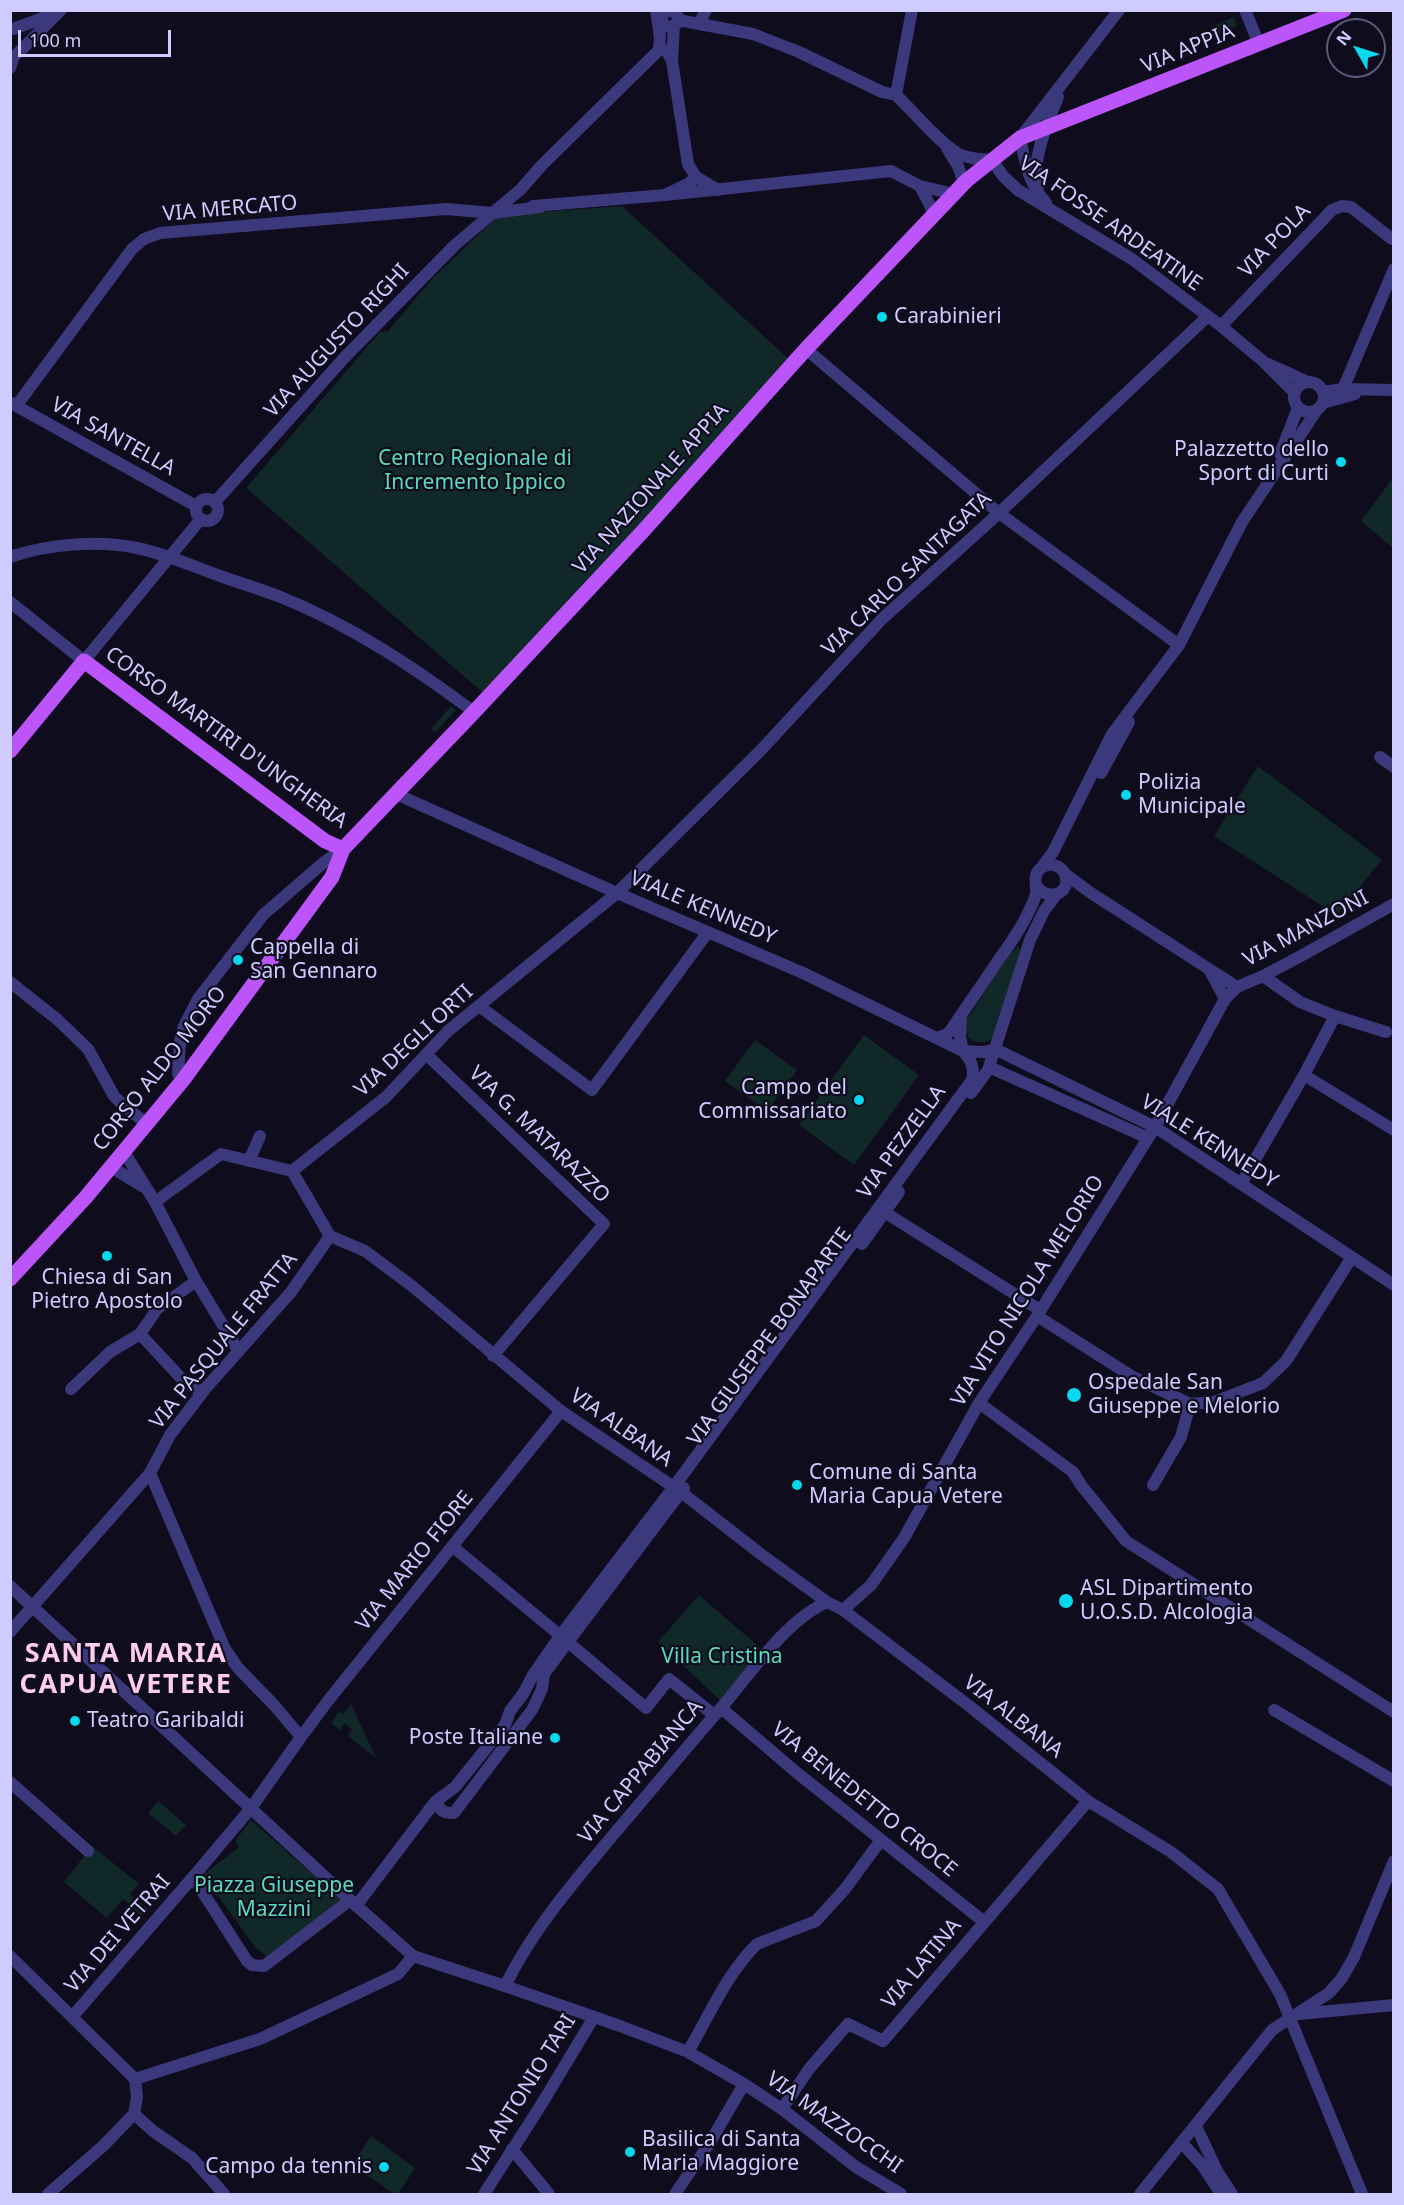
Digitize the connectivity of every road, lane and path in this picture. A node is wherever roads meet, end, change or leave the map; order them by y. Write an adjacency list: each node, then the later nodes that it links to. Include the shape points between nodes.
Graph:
1 (706, 10): 9 (street)
2 (912, 10): 17 (street)
3 (1119, 10): 16 (street)
4 (1245, 10): 11 (street)
5 (1344, 10): 11 (main road, VIA APPIA)
6 (60, 11): 10 (street); 13 (street)
7 (661, 11): 8 (street, via 663,22 669,27); 12 (street)
8 (676, 23): 9 (street); 14 (street)
9 (699, 24): 17 (street, via 753,34 882,92)
10 (12, 28): 13 (street, via 22,39)
11 (1259, 44): 18 (main road, VIA APPIA)
12 (659, 50): 14 (street, via 668,53); 24 (street, VIA AUGUSTO RIGHI)
13 (14, 55): 15 (street)
14 (672, 61): 22 (street, via 688,164)
15 (10, 68)
16 (1071, 73): 18 (street); 19 (street)
17 (896, 94): 20 (street)
18 (1047, 128): 19 (main road, VIA APPIA); 29 (street, via 1035,178)
19 (1020, 138): 21 (main road, VIA APPIA); 29 (street, via 1027,174)
20 (945, 144): 21 (street, via 970,158); 25 (street, via 958,166)
21 (992, 160): 25 (main road, VIA NAZIONALE APPIA); 29 (street, VIA FOSSE ARDEATINE, via 1018,190)
22 (696, 177): 26 (street); 27 (street)
23 (920, 186): 25 (street); 26 (street, via 891,171); 31 (street)
24 (521, 189): 28 (street, via 523,200); 30 (street, VIA AUGUSTO RIGHI)
25 (959, 189): 31 (main road, VIA NAZIONALE APPIA)
26 (718, 190): 27 (street)
27 (665, 195): 28 (street)
28 (540, 207): 30 (street)
29 (1050, 209): 34 (street, VIA FOSSE ARDEATINE, via 1132,259)
30 (493, 213): 44 (street, VIA MERCATO, via 446,209 160,233 144,239 132,249); 47 (street, VIA AUGUSTO RIGHI, via 455,245 345,357)
31 (935, 215): 36 (main road, VIA NAZIONALE APPIA)
32 (1392, 239): 35 (street, VIA POLA, via 1351,207 1332,210)
33 (1394, 269): 39 (street)
34 (1207, 316): 35 (street, VIA FOSSE ARDEATINE); 49 (street, VIA CARLO SANTAGATA)
35 (1221, 326): 37 (street, VIA FOSSE ARDEATINE)
36 (806, 349): 49 (street); 57 (main road, VIA NAZIONALE APPIA)
37 (1264, 362): 38 (street, VIA FOSSE ARDEATINE); 42 (street, VIA FOSSE ARDEATINE)
38 (1308, 382): 42 (street); 43 (street, via 1317,385)
39 (1343, 390): 40 (street); 43 (street)
40 (1365, 390): 41 (street); 43 (street)
41 (1394, 390)
42 (1295, 393): 45 (street)
43 (1321, 402): 45 (street, via 1307,412); 46 (street)
44 (14, 404): 48 (street, VIA SANTELLA)
45 (1298, 408): 46 (street)
46 (1269, 479): 54 (street, via 1242,522)
47 (215, 502): 48 (street, via 204,499); 50 (street, via 215,519)
48 (196, 506): 50 (street)
49 (999, 513): 54 (street); 66 (street, VIA CARLO SANTAGATA, via 882,619 762,749)
50 (200, 520): 51 (street)
51 (169, 557): 52 (street, via 136,548 95,545 47,549); 55 (street); 57 (street, via 284,598 402,660)
52 (10, 558)
53 (10, 602): 55 (street)
54 (1179, 645): 56 (street)
55 (84, 661): 58 (main road); 62 (main road, CORSO MARTIRI D'UNGHERIA, via 325,841)
56 (1159, 671): 63 (street, via 1112,734); 64 (street, via 1126,725 1060,855)
57 (474, 712): 61 (main road, VIA NAZIONALE APPIA)
58 (10, 751)
59 (1380, 757): 60 (street)
60 (1394, 767)
61 (396, 794): 62 (main road, VIA NAZIONALE APPIA); 66 (street, VIALE KENNEDY)
62 (343, 849): 88 (main road, CORSO ALDO MORO, via 332,877); 88 (street, via 263,915 198,999 180,1042 178,1074)
63 (1042, 867): 64 (street, via 1052,865); 65 (street, via 1036,875)
64 (1063, 871): 67 (street, via 1066,883); 68 (street)
65 (1036, 885): 67 (street, via 1042,893); 71 (street, via 1036,895)
66 (617, 893): 70 (street, VIALE KENNEDY); 78 (street, VIA DEGLI ORTI)
67 (1058, 893): 68 (street); 72 (street)
68 (1091, 893): 73 (street)
69 (1392, 906): 74 (street, VIA MANZONI)
70 (708, 932): 78 (street, via 592,1090); 82 (street, VIALE KENNEDY)
71 (1017, 932): 72 (street); 79 (street)
72 (1030, 940): 83 (street)
73 (1209, 970): 76 (street); 77 (street)
74 (1263, 976): 76 (street, VIA MANZONI); 80 (street, via 1300,1002)
75 (10, 982): 89 (street, via 88,1049 114,1096)
76 (1238, 987): 77 (street, VIA VITO NICOLA MELORIO)
77 (1225, 999): 90 (street, VIA VITO NICOLA MELORIO)
78 (479, 1006): 85 (street, VIA DEGLI ORTI, via 448,1031)
79 (961, 1015): 82 (street, via 946,1035); 84 (street)
80 (1335, 1016): 81 (street); 87 (street)
81 (1386, 1032)
82 (936, 1038): 84 (street, VIALE KENNEDY)
83 (995, 1049): 84 (street); 86 (street); 90 (street, VIALE KENNEDY)
84 (963, 1051): 101 (street, VIA PEZZELLA, via 972,1065 972,1080)
85 (427, 1055): 97 (street, VIA DEGLI ORTI, via 386,1097); 110 (street, VIA G. MATARAZZO, via 604,1224)
86 (988, 1066): 93 (street); 101 (street)
87 (1304, 1074): 91 (street); 98 (street)
88 (183, 1080): 89 (main road, CORSO ALDO MORO)
89 (147, 1124): 94 (main road, CORSO ALDO MORO)
90 (1155, 1126): 93 (street, VIA VITO NICOLA MELORIO); 98 (street, VIALE KENNEDY)
91 (1394, 1130)
92 (260, 1136): 95 (street)
93 (1148, 1138): 107 (street, VIA VITO NICOLA MELORIO)
94 (124, 1152): 96 (main road, CORSO ALDO MORO); 99 (street)
95 (249, 1161): 97 (street); 100 (street, via 221,1154)
96 (111, 1167): 99 (street); 104 (main road, CORSO ALDO MORO)
97 (292, 1171): 102 (street)
98 (1241, 1184): 103 (street, VIALE KENNEDY)
99 (145, 1188): 100 (street)
100 (155, 1202): 105 (street)
101 (881, 1210): 107 (street); 118 (street, VIA PEZZELLA)
102 (330, 1236): 109 (street, VIA PASQUALE FRATTA, via 283,1302); 110 (street, VIA ALBANA, via 375,1258)
103 (1352, 1257): 106 (street, VIALE KENNEDY); 114 (street, via 1286,1361 1263,1383 1214,1402)
104 (10, 1279)
105 (196, 1281): 108 (street, via 157,1309); 109 (street)
106 (1394, 1285)
107 (1039, 1313): 113 (street, VIA VITO NICOLA MELORIO); 114 (street, via 1132,1377)
108 (140, 1334): 111 (street, via 110,1352); 112 (street, via 181,1378)
109 (238, 1350): 112 (street, VIA PASQUALE FRATTA)
110 (494, 1356): 115 (street, VIA ALBANA)
111 (71, 1389)
112 (202, 1393): 116 (street, VIA PASQUALE FRATTA, via 170,1435)
113 (979, 1403): 123 (street, VIA VITO NICOLA MELORIO, via 904,1538 872,1585); 130 (street, via 1073,1472 1126,1541)
114 (1190, 1404): 117 (street, via 1181,1437)
115 (561, 1411): 118 (street, VIA ALBANA); 119 (street, VIA MARIO FIORE)
116 (150, 1473): 122 (street, VIA PASQUALE FRATTA); 131 (street, via 225,1649)
117 (1153, 1485)
118 (677, 1490): 121 (street, VIA ALBANA); 125 (street)
119 (452, 1546): 125 (street); 131 (street, VIA MARIO FIORE)
120 (10, 1586): 122 (street)
121 (827, 1602): 123 (street, VIA ALBANA); 129 (street, VIA CAPPABIANCA, via 811,1609 768,1651)
122 (32, 1606): 124 (street, VIA PASQUALE FRATTA); 136 (street)
123 (843, 1610): 135 (street, VIA ALBANA)
124 (10, 1632)
125 (567, 1642): 126 (street, via 533,1675); 127 (street, via 544,1674); 129 (street, VIA BENEDETTO CROCE, via 646,1708 669,1679)
126 (524, 1691): 127 (street); 134 (street, via 486,1749 455,1787)
127 (538, 1698): 134 (street, via 454,1813 439,1809)
128 (1274, 1710): 132 (street)
129 (718, 1712): 137 (street, VIA BENEDETTO CROCE); 145 (street, VIA CAPPABIANCA, via 551,1910)
130 (1394, 1712)
131 (301, 1737): 136 (street, VIA MARIO FIORE)
132 (1394, 1781)
133 (10, 1782): 138 (street)
134 (436, 1801): 141 (street)
135 (1088, 1801): 142 (street, VIA LATINA); 147 (street, VIA ALBANA, via 1171,1852 1218,1889)
136 (251, 1808): 140 (street); 141 (street)
137 (881, 1840): 142 (street, VIA BENEDETTO CROCE); 150 (street, via 816,1921 750,1950)
138 (88, 1851)
139 (1394, 1862): 147 (street, via 1354,1957 1341,1978 1329,1993)
140 (193, 1877): 141 (street, via 252,1965 264,1966); 148 (street, VIA DEI VETRAI)
141 (353, 1903): 144 (street)
142 (983, 1921): 153 (street, VIA LATINA, via 883,2041 848,2024 809,2069)
143 (10, 1956): 148 (street)
144 (413, 1956): 145 (street, VIA MAZZOCCHI); 151 (street, via 398,1974 260,2039)
145 (505, 1986): 149 (street, VIA MAZZOCCHI)
146 (1394, 2005): 147 (street)
147 (1295, 2016): 155 (street, via 1262,2042); 167 (street, VIA ALBANA)
148 (72, 2017): 151 (street)
149 (594, 2017): 150 (street, VIA MAZZOCCHI); 157 (street, VIA ANTONIO TARI)
150 (688, 2052): 152 (street, VIA MAZZOCCHI)
151 (135, 2079): 154 (street)
152 (744, 2084): 153 (street, VIA MAZZOCCHI); 162 (street)
153 (782, 2109): 163 (street, VIA MAZZOCCHI, via 856,2168)
154 (134, 2114): 158 (street); 159 (street, via 192,2158)
155 (1196, 2126): 156 (street); 166 (street)
156 (1182, 2143): 164 (street); 165 (street)
157 (512, 2149): 160 (street, VIA ANTONIO TARI); 161 (street)
158 (48, 2194)
159 (224, 2194)
160 (484, 2194)
161 (549, 2194)
162 (675, 2194)
163 (901, 2194)
164 (1140, 2194)
165 (1221, 2194)
166 (1232, 2194)
167 (1362, 2194)

